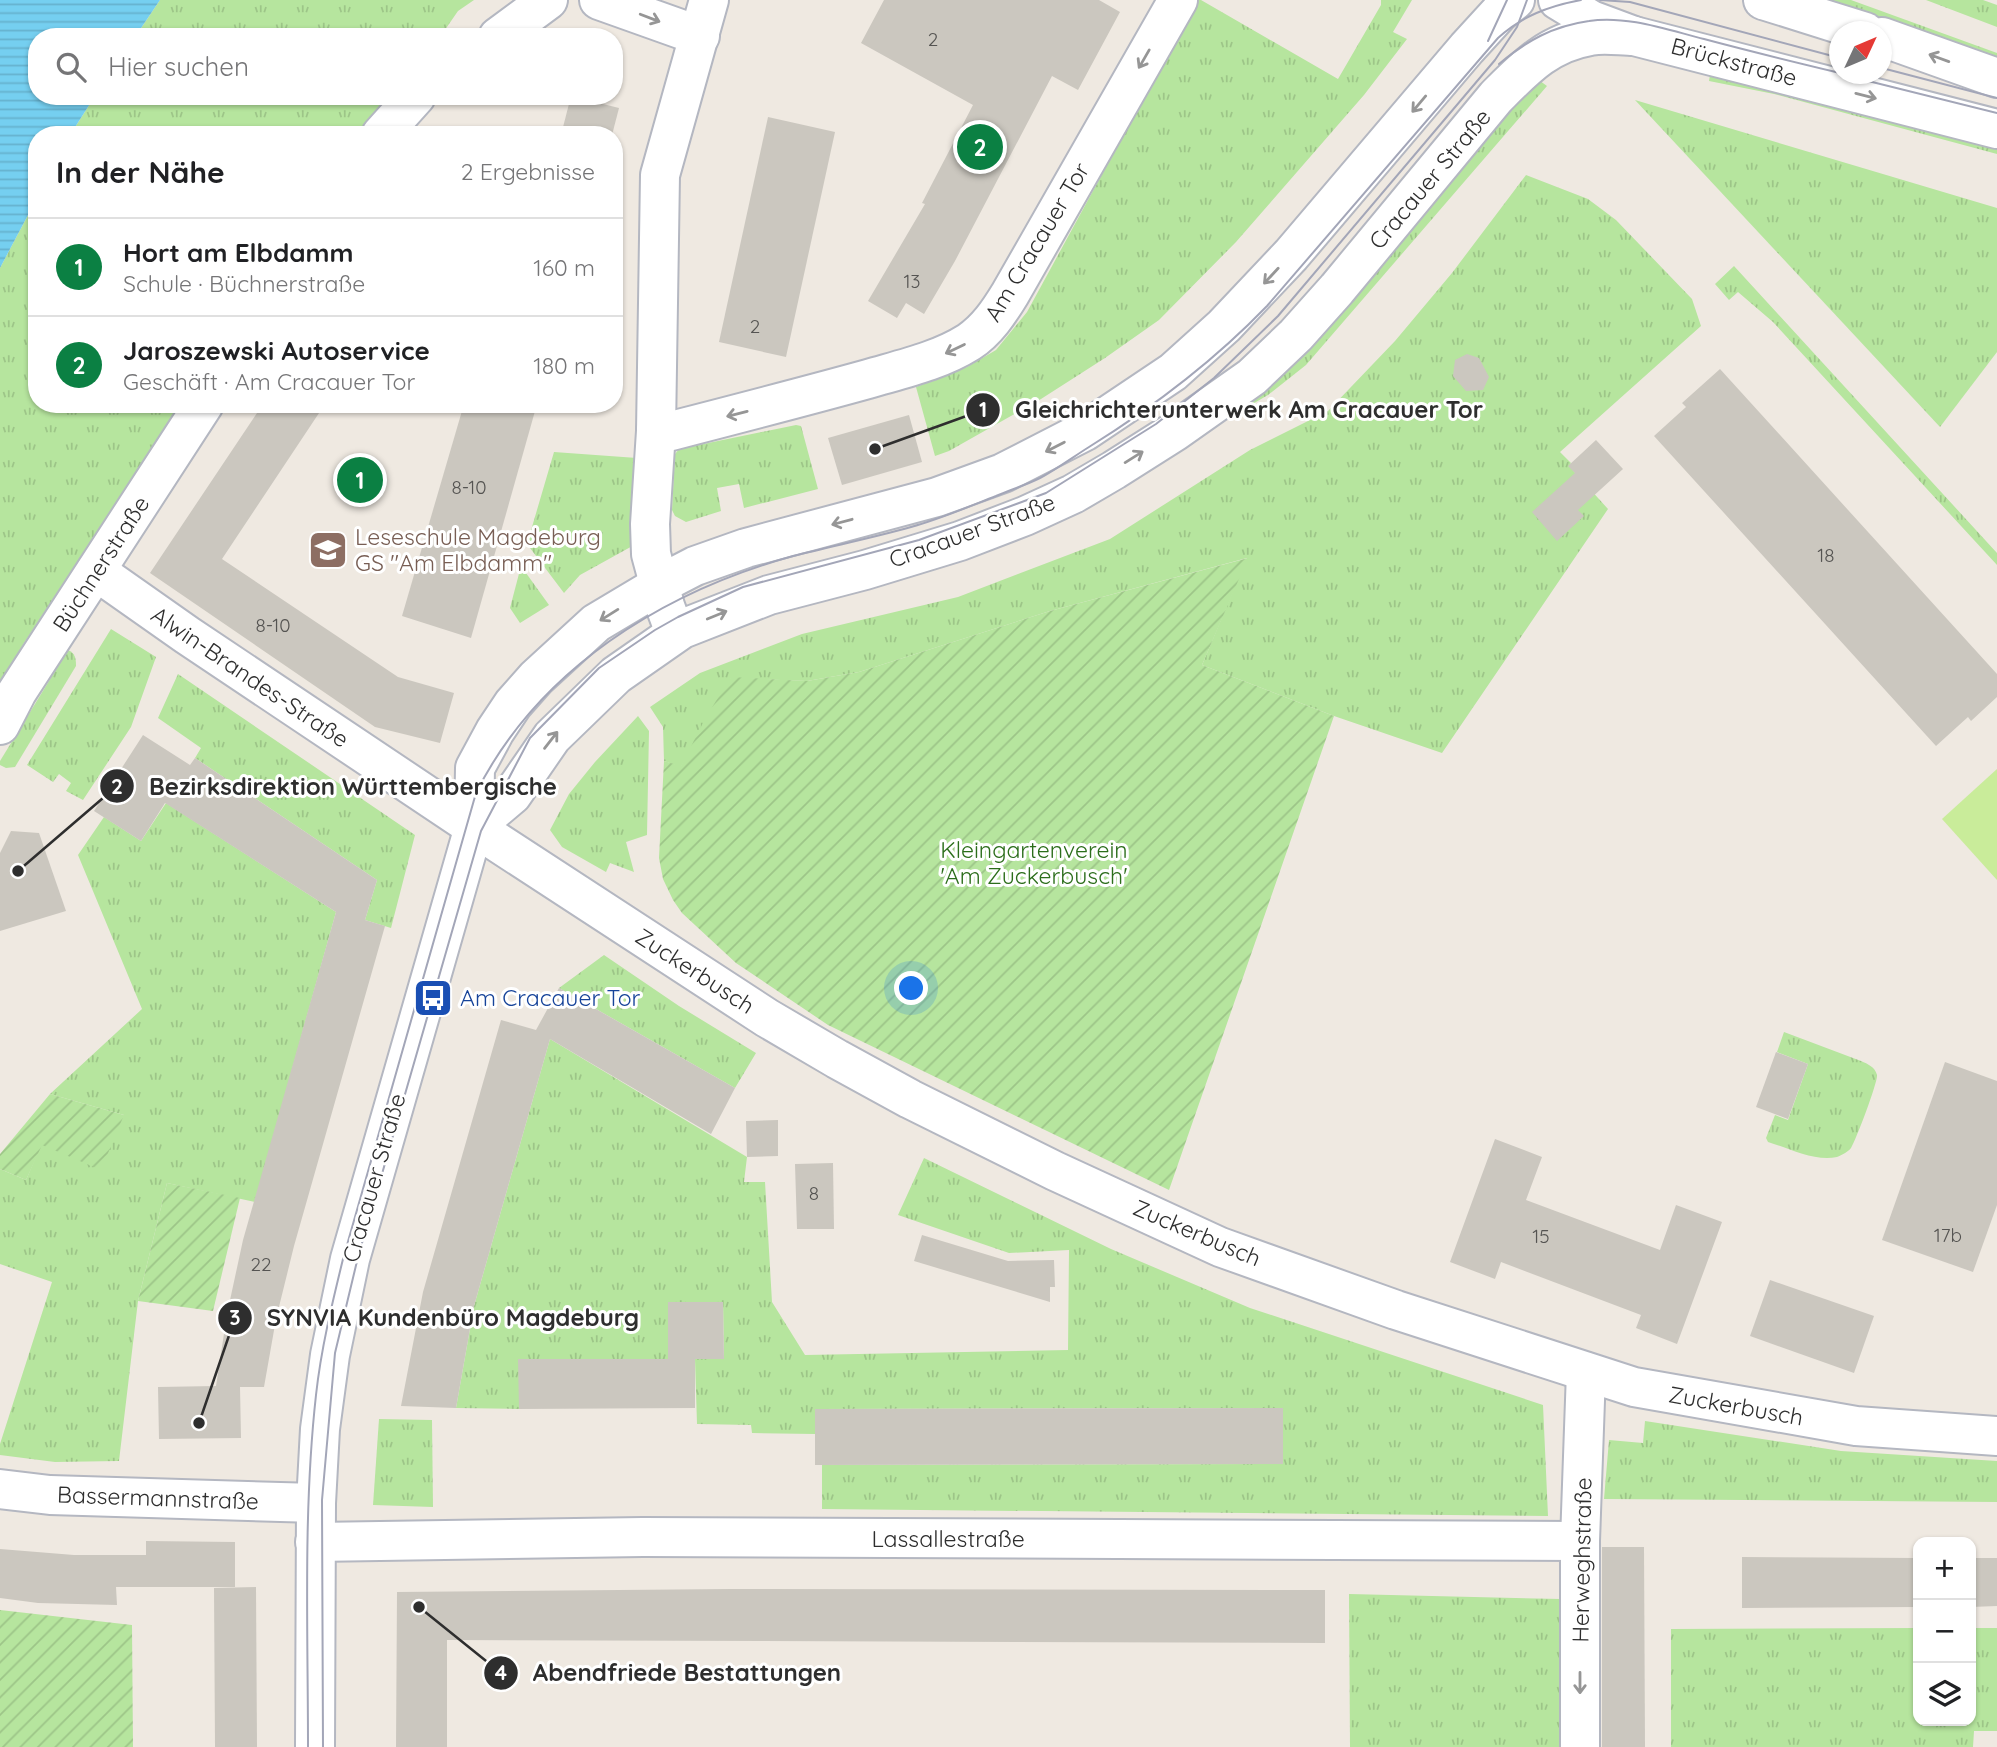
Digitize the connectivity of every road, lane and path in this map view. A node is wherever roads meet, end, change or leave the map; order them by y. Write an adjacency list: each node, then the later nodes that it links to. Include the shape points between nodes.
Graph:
1 (548, 0): 11 (street)
2 (599, 0): 12 (street, one-way to 12)
3 (709, 0): 12 (street)
4 (1178, 0): 22 (street, Am Cracauer Tor, one-way to 22, via 1010,294 981,333 925,362 712,421)
5 (1484, 0): 15 (street, Cracauer Straße)
6 (1515, 0): 15 (street, Cracauer Straße)
7 (1548, 0): 17 (street, Cracauer Straße)
8 (1558, 0): 13 (street, Brückstraße, via 1591,20)
9 (1763, 0): 10 (street)
10 (1830, 21)
11 (510, 28)
12 (700, 36): 22 (street, via 660,174)
13 (1634, 36): 17 (street, Cracauer Straße, via 1592,35 1567,41 1547,50); 20 (street, Brückstraße, one-way to 20)
14 (1892, 41): 16 (street, one-way to 14)
15 (1454, 64): 24 (street, Cracauer Straße, one-way to 24, via 1291,255 1224,326 1172,372 1085,431 1003,473 937,497 746,548)
16 (1997, 78)
17 (1496, 97): 25 (street, Cracauer Straße, one-way to 17, via 769,595 960,541 1025,516 1073,494 1174,432 1252,377 1296,335)
18 (408, 105): 19 (street)
19 (389, 126)
20 (1997, 129)
21 (199, 413): 23 (street, Büchnerstraße)
22 (656, 431): 24 (street, via 650,524)
23 (96, 571): 26 (street, Büchnerstraße); 27 (street, Alwin-Brandes-Straße)
24 (659, 585): 25 (street); 27 (street, Cracauer Straße, one-way to 27, via 596,624 513,704 475,768)
25 (675, 633): 27 (street, Cracauer Straße, one-way to 25, via 512,795 552,737 616,674)
26 (0, 725)
27 (474, 827): 28 (street, Zuckerbusch, via 825,1053 1043,1165 1220,1247); 31 (street, Cracauer Straße, via 347,1271 324,1391)
28 (1586, 1372): 29 (street, Zuckerbusch, via 1681,1397 1812,1420); 32 (street, Herweghstraße)
29 (1997, 1436)
30 (0, 1489): 31 (street, Bassermannstraße, via 50,1495)
31 (316, 1503): 33 (street, Cracauer Straße)
32 (1580, 1541): 33 (street, Lassallestraße, via 643,1537); 35 (street, Herweghstraße, one-way to 35)
33 (315, 1542): 34 (street, Cracauer Straße)
34 (315, 1747)
35 (1580, 1747)

